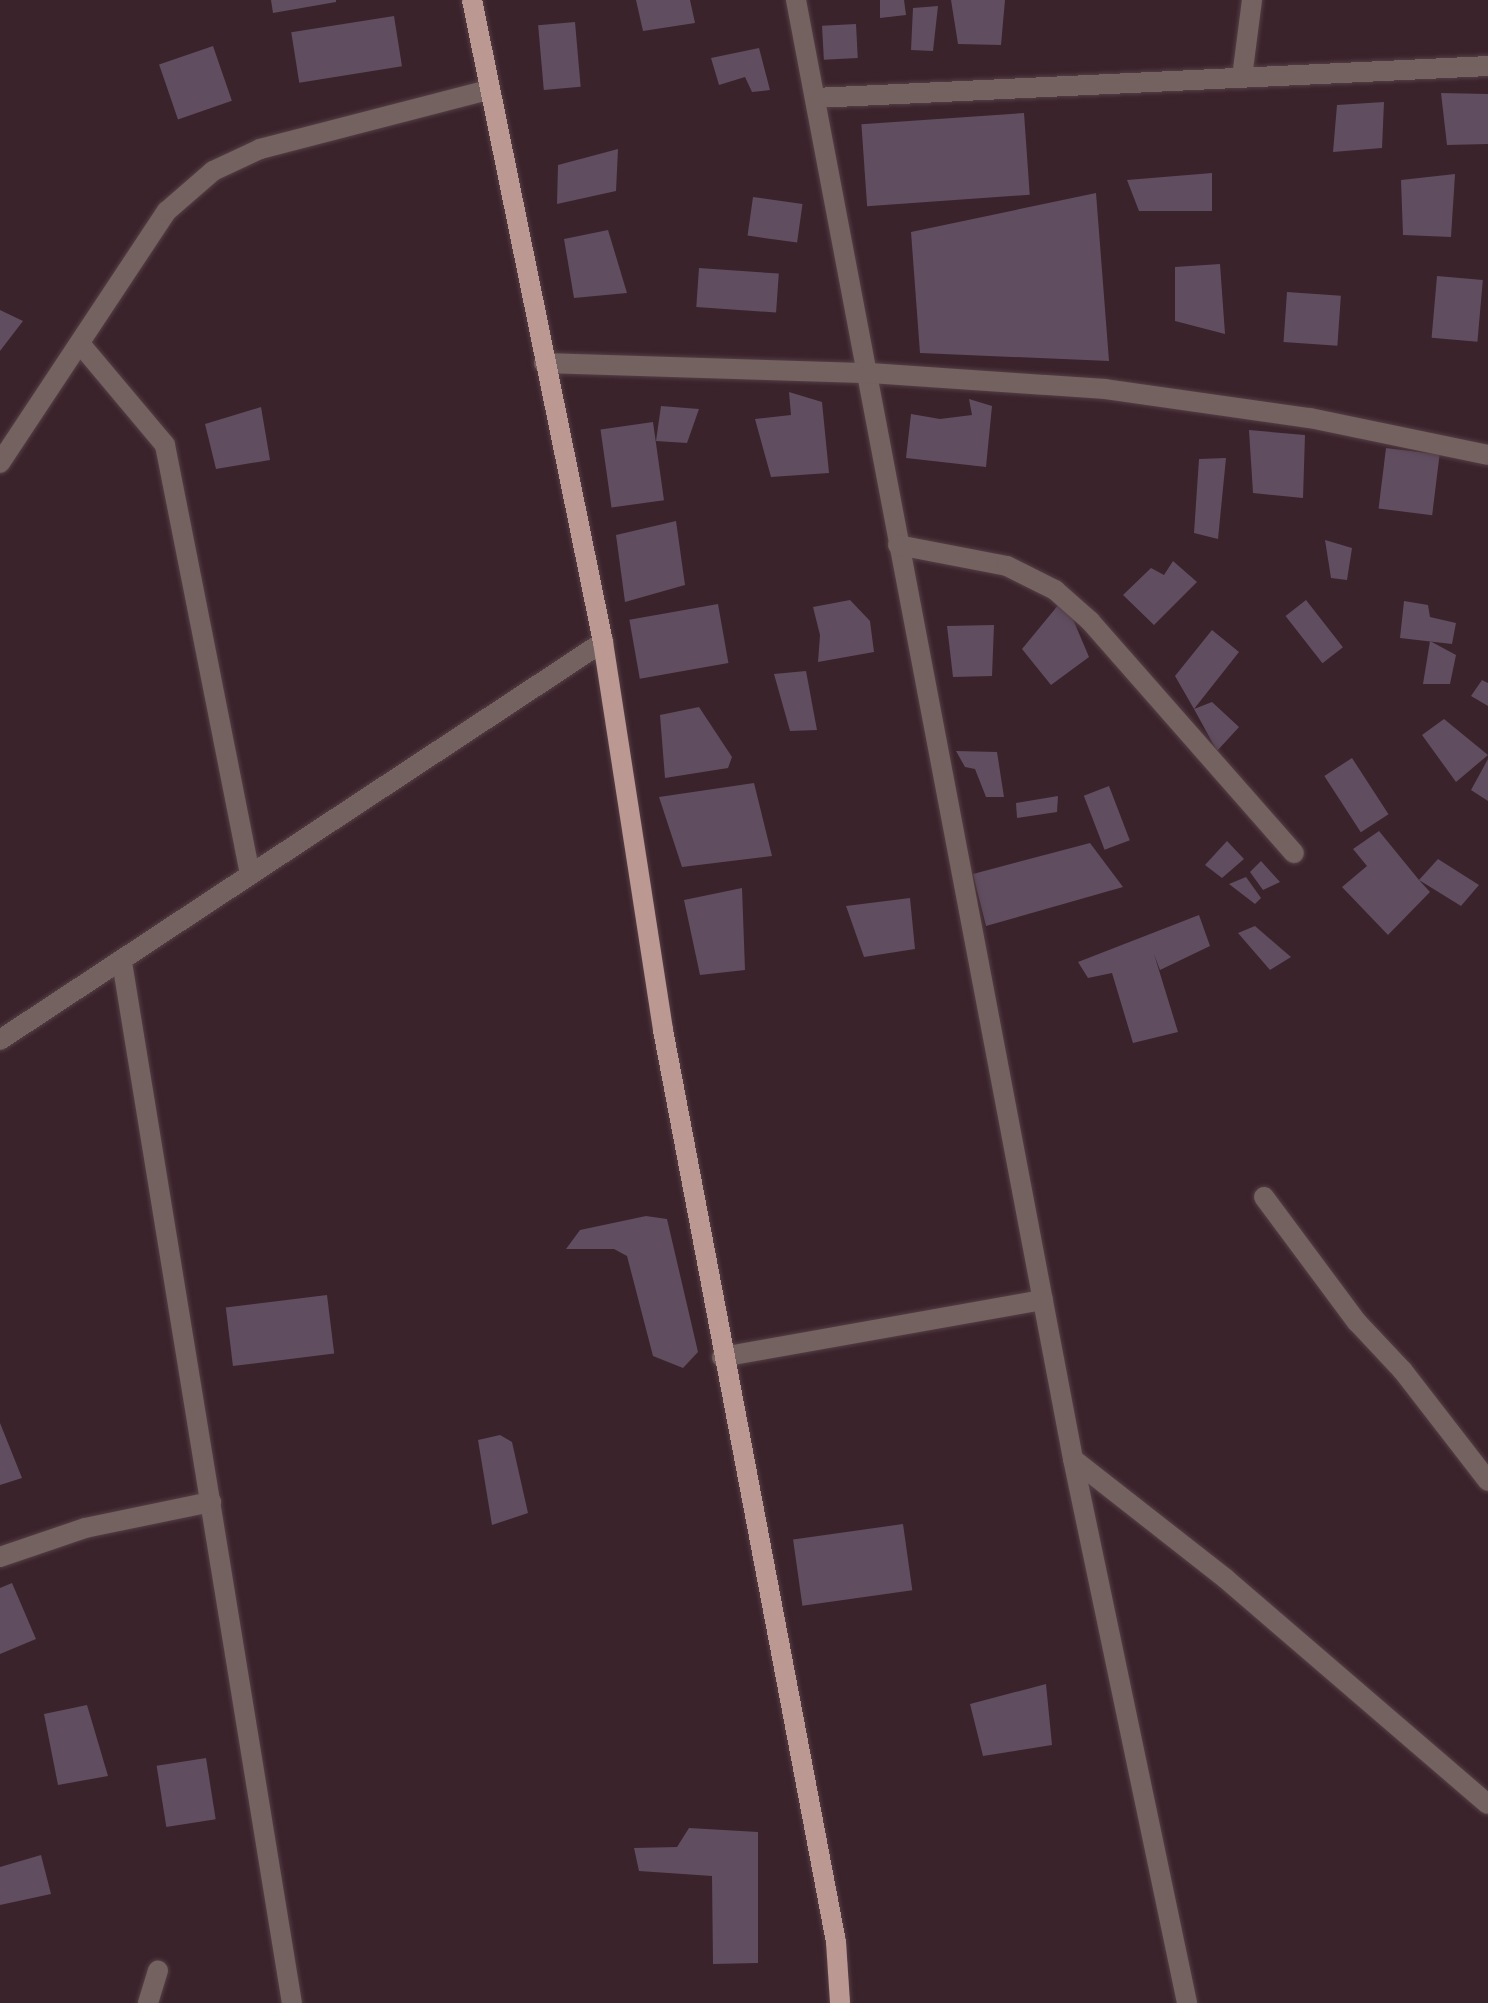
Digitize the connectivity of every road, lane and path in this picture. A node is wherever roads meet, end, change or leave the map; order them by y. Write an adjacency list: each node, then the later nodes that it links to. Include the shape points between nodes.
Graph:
1 (472, 0): 6 (main road)
2 (796, 0): 7 (street)
3 (1252, 0): 5 (street)
4 (1488, 66): 5 (street)
5 (1242, 77): 7 (street)
6 (488, 90): 8 (street, via 260,149 213,171 167,211); 9 (main road)
7 (815, 98): 10 (street)
8 (82, 346): 12 (street); 16 (street, via 165,445)
9 (544, 363): 10 (street); 14 (main road)
10 (870, 373): 11 (street, via 1105,389 1310,418); 13 (street)
11 (1488, 455)
12 (0, 463)
13 (898, 545): 15 (street, via 1007,566 1055,590 1090,621); 20 (street)
14 (603, 642): 16 (street); 21 (main road, via 663,1030)
15 (1294, 853)
16 (250, 875): 17 (street)
17 (122, 962): 18 (street); 24 (street)
18 (0, 1040)
19 (1264, 1197): 23 (street, via 1357,1322 1403,1371)
20 (1043, 1300): 21 (street); 22 (street)
21 (722, 1357): 30 (main road, via 836,1942)
22 (1073, 1459): 26 (street, via 1226,1579); 31 (street)
23 (1488, 1481)
24 (211, 1502): 25 (street, via 85,1528); 29 (street)
25 (0, 1557)
26 (1488, 1804)
27 (158, 1970): 28 (street)
28 (148, 2003)
29 (292, 2003)
30 (840, 2003)
31 (1187, 2003)

